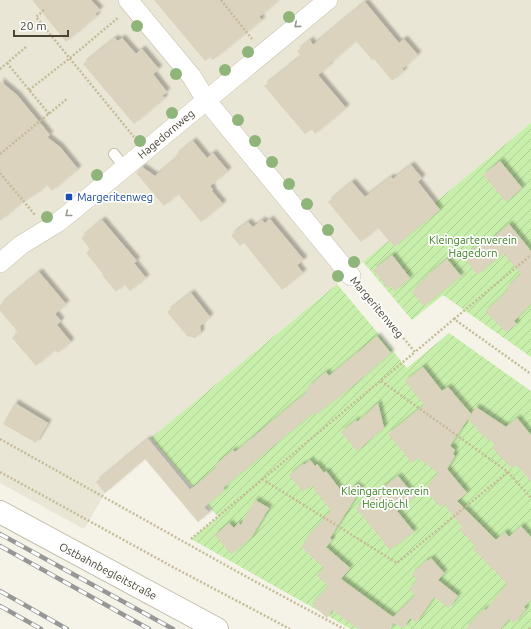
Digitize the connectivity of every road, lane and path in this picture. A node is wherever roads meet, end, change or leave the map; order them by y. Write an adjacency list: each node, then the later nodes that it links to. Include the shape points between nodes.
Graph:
1 (221, 0): 5 (path)
2 (328, 0): 12 (street, Hagedornweg, one-way to 12)
3 (130, 3): 7 (path); 12 (street, Margeritenweg, via 192,77)
4 (44, 10): 7 (path, via 36,17)
5 (253, 39)
6 (26, 47): 8 (path)
7 (70, 58): 10 (path); 14 (path)
8 (7, 63): 9 (path); 10 (path)
9 (0, 69)
10 (30, 90): 13 (path)
11 (68, 98): 13 (path)
12 (206, 100): 17 (street, Hagedornweg, one-way to 17, via 119,161 57,223); 20 (street, Margeritenweg)
13 (49, 114): 15 (path)
14 (135, 138)
15 (0, 154)
16 (0, 173): 17 (path)
17 (46, 230): 19 (street, Hagedornweg, via 21,245)
18 (531, 255): 21 (path)
19 (0, 263)
20 (351, 276): 22 (path, Margeritenweg)
21 (454, 319): 22 (path); 23 (path)
22 (415, 352): 24 (path)
23 (531, 374)
24 (381, 381): 27 (path); 28 (path)
25 (0, 439): 35 (path)
26 (0, 472): 34 (path)
27 (508, 472): 28 (path, via 397,563); 29 (path)
28 (262, 480): 31 (path)
29 (531, 498)
30 (0, 512): 33 (street, Ostbahnbegleitstraße)
31 (191, 539)
32 (531, 626): 36 (path)
33 (217, 629)
34 (290, 629)
35 (344, 629)
36 (529, 629)

